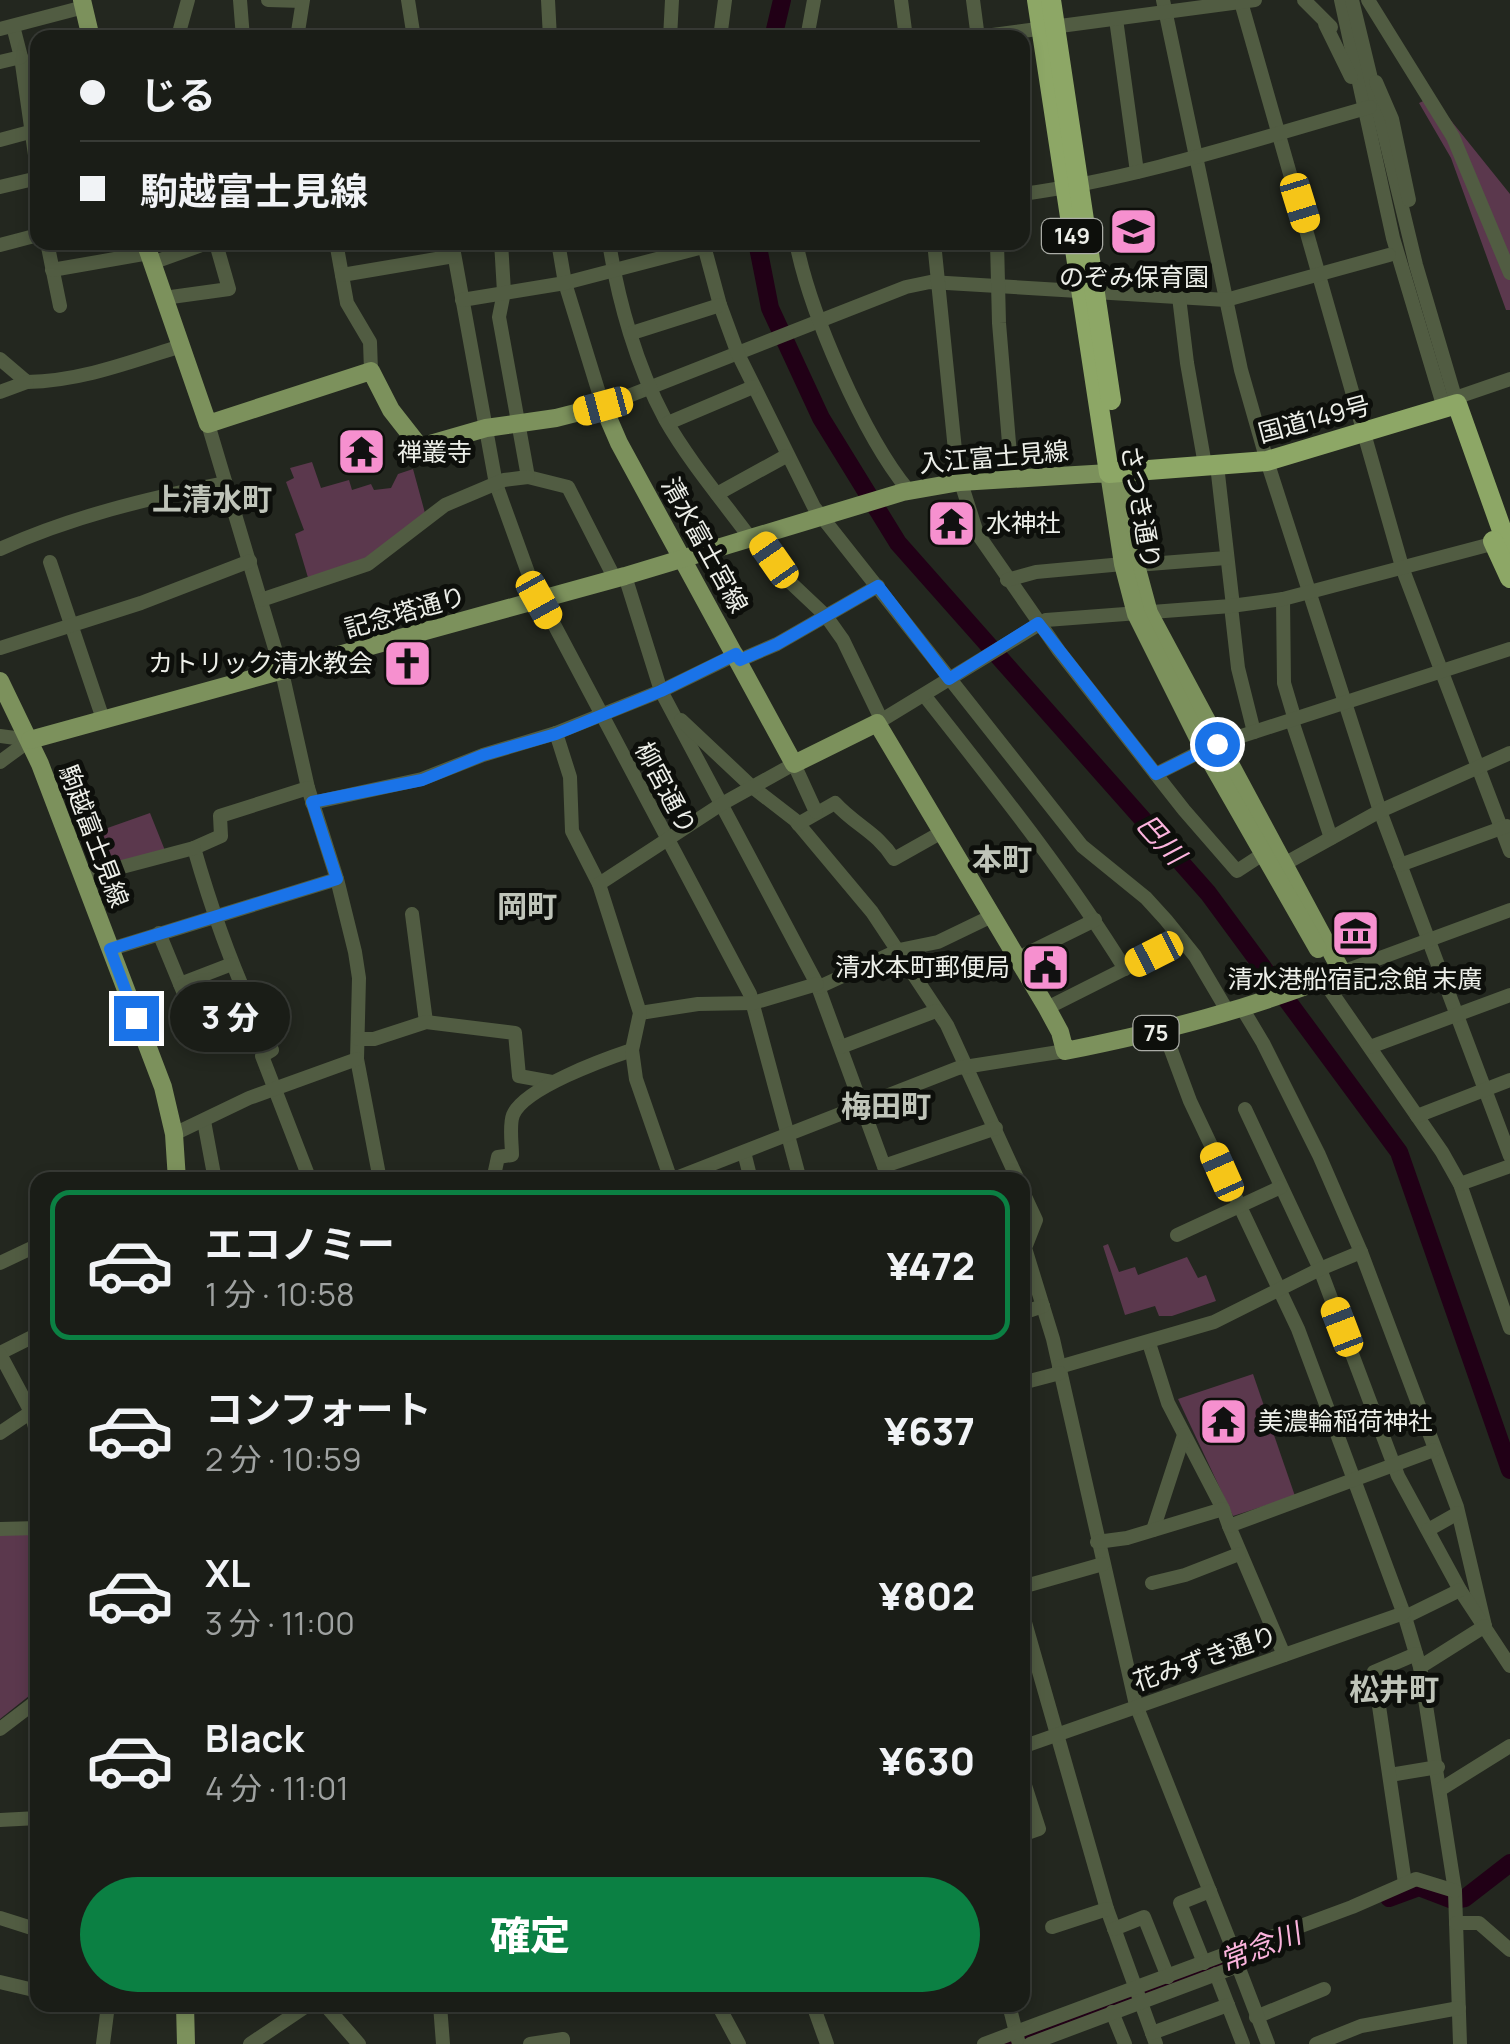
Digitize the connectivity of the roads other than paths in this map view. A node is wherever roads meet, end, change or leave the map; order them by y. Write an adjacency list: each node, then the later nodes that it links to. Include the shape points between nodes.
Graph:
1 (188, 0): 26 (street)
2 (240, 0): 27 (street)
3 (268, 0): 4 (street)
4 (302, 0): 28 (street)
5 (408, 0): 29 (street)
6 (548, 0): 30 (street)
7 (672, 0): 31 (street)
8 (725, 0): 32 (street)
9 (814, 0): 33 (street)
10 (900, 0): 34 (street)
11 (973, 0): 35 (street)
12 (1037, 0): 24 (highway, さつき通り / 149)
13 (1051, 0): 24 (highway, さつき通り / 149)
14 (1304, 0): 22 (street)
15 (1341, 0): 69 (street)
16 (1352, 0): 69 (street)
17 (1368, 0): 72 (street, via 1453,137)
18 (1248, 1): 20 (street); 43 (street)
19 (83, 4): 23 (street); 25 (main road)
20 (1164, 6): 21 (street); 45 (street)
21 (1116, 18): 24 (street); 46 (street)
22 (1324, 24): 39 (street, via 1337,30 1372,73); 41 (street, via 1346,64)
23 (6, 28): 37 (street)
24 (1048, 28): 36 (street); 48 (highway, さつき通り / 149)
25 (89, 30)
26 (182, 30)
27 (242, 30)
28 (298, 30)
29 (413, 30)
30 (550, 30)
31 (670, 30)
32 (721, 30)
33 (808, 30)
34 (905, 30)
35 (977, 30)
36 (1030, 30)
37 (21, 57): 38 (street); 40 (street)
38 (0, 62)
39 (1386, 102): 41 (street); 90 (street, via 1444,332)
40 (30, 108)
41 (1358, 110): 43 (street); 67 (street)
42 (30, 131): 44 (street)
43 (1279, 134): 45 (street); 71 (street)
44 (0, 140)
45 (1198, 157): 46 (street); 82 (street)
46 (1136, 172): 48 (street)
47 (30, 179): 49 (street)
48 (1073, 187): 50 (street); 78 (highway, さつき通り / 149)
49 (0, 188)
50 (1030, 193)
51 (30, 237): 52 (street)
52 (0, 245)
53 (48, 250): 70 (street)
54 (216, 250): 80 (street, via 229,289)
55 (337, 250): 73 (street)
56 (449, 250): 73 (street)
57 (453, 250): 81 (street, 柳宮通り)
58 (502, 250): 77 (street)
59 (559, 250): 75 (street)
60 (610, 250): 68 (street)
61 (683, 250): 68 (street)
62 (704, 250): 84 (street)
63 (798, 250): 85 (street)
64 (935, 250): 74 (street)
65 (998, 250): 76 (street)
66 (149, 253): 70 (street); 80 (main road)
67 (1389, 255): 71 (street); 97 (street, via 1428,386)
68 (613, 268): 75 (street); 86 (street)
69 (1409, 268): 90 (street); 97 (street)
70 (52, 270): 83 (street)
71 (1320, 273): 82 (street); 103 (street)
72 (1510, 274)
73 (342, 275): 91 (street, via 347,303 370,342)
74 (938, 281): 76 (street); 85 (street); 110 (street)
75 (564, 283): 77 (street); 98 (street)
76 (1000, 284): 78 (street); 109 (street)
77 (504, 292): 81 (street); 101 (street, via 500,317)
78 (1088, 292): 79 (street); 107 (highway, さつき通り / 149)
79 (1179, 297): 82 (street); 106 (street, via 1186,364)
80 (164, 298): 87 (main road)
81 (462, 300): 102 (street, 柳宮通り)
82 (1226, 300): 105 (street)
83 (60, 306)
84 (720, 306): 86 (street); 88 (street)
85 (818, 323): 88 (street); 113 (street)
86 (632, 333): 95 (street)
87 (181, 346): 93 (street, via 91,374); 100 (main road)
88 (740, 354): 94 (street); 95 (street)
89 (0, 360): 93 (street)
90 (1444, 362): 97 (street)
91 (371, 371): 100 (main road); 102 (main road, via 420,448)
92 (1510, 379): 97 (street)
93 (27, 382): 96 (street)
94 (754, 386): 99 (street); 104 (street)
95 (650, 387): 98 (street); 99 (street)
96 (0, 392)
97 (1452, 403): 103 (highway, 国道149号); 117 (highway)
98 (603, 406): 101 (main road); 119 (main road, 清水富士宮線)
99 (668, 423): 114 (street)
100 (208, 424): 111 (street)
101 (518, 424): 102 (main road); 108 (street)
102 (486, 428): 112 (street, 柳宮通り)
103 (1364, 432): 105 (highway, 国道149号); 124 (street)
104 (786, 456): 114 (street); 115 (street)
105 (1267, 461): 106 (highway, 国道149号); 129 (street)
106 (1211, 465): 107 (highway, 国道149号); 120 (street)
107 (1115, 472): 109 (main road, 入江富士見線); 123 (main road, さつき通り)
108 (528, 477): 112 (street); 125 (street, via 568,487)
109 (1012, 479): 110 (main road, 入江富士見線)
110 (960, 482): 113 (main road, 入江富士見線); 127 (street, via 977,533)
111 (225, 483): 118 (street, via 154,497); 121 (street)
112 (496, 484): 131 (street, via 445,504 368,564); 132 (street, 柳宮通り)
113 (906, 491): 115 (main road, 入江富士見線)
114 (717, 494): 116 (street)
115 (825, 518): 116 (main road, 記念塔通り); 128 (street)
116 (754, 538): 119 (main road, 記念塔通り); 135 (street)
117 (1503, 546): 124 (street); 126 (highway)
118 (0, 549)
119 (685, 558): 125 (main road, 記念塔通り); 140 (main road, 清水富士宮線)
120 (1226, 558): 123 (street); 133 (street)
121 (250, 561): 131 (street); 137 (street)
122 (50, 562): 137 (street)
123 (1130, 564): 127 (street); 134 (main road, さつき通り)
124 (1403, 570): 129 (street); 142 (street)
125 (620, 578): 132 (main road, 記念塔通り); 145 (street)
126 (1510, 578)
127 (1007, 580): 136 (street)
128 (878, 586): 135 (street); 143 (street)
129 (1310, 594): 130 (street); 147 (street)
130 (1282, 599): 133 (street); 151 (street, via 1284,683)
131 (261, 600): 141 (street)
132 (539, 600): 141 (main road, 記念塔通り); 149 (street, 柳宮通り)
133 (1232, 606): 134 (street); 153 (street)
134 (1142, 614): 136 (street); 157 (main road, さつき通り)
135 (826, 616): 140 (street); 152 (street, via 851,654)
136 (1038, 623): 143 (street); 163 (street)
137 (72, 625): 138 (street); 150 (street)
138 (0, 648)
139 (1510, 649): 142 (street)
140 (738, 657): 145 (street); 160 (main road, 清水富士宮線)
141 (282, 672): 150 (main road, 記念塔通り); 166 (street)
142 (1443, 673): 147 (street); 161 (street)
143 (951, 678): 146 (street); 162 (street)
144 (0, 681): 156 (main road)
145 (661, 691): 148 (street); 149 (street)
146 (924, 695): 152 (street); 165 (street)
147 (1346, 704): 151 (street); 168 (street)
148 (673, 713): 164 (street); 167 (street)
149 (602, 715): 154 (street); 174 (street, 柳宮通り)
150 (103, 719): 156 (main road, 記念塔通り)
151 (1293, 721): 153 (street); 173 (street)
152 (879, 722): 160 (main road); 172 (main road)
153 (1254, 732): 157 (street)
154 (556, 734): 166 (street, via 422,780); 181 (street, via 570,777 572,831)
155 (0, 736): 156 (street)
156 (30, 740): 159 (street, 記念塔通り); 179 (main road, 駒越富士見線)
157 (1211, 747): 163 (street); 177 (main road, さつき通り)
158 (1510, 753): 161 (street)
159 (0, 762)
160 (794, 764): 164 (street); 169 (street)
161 (1478, 768): 168 (street); 171 (street)
162 (1024, 774): 165 (street); 188 (street, via 1082,846 1146,898)
163 (1156, 774): 177 (street, via 1237,871)
164 (751, 786): 167 (street); 170 (street)
165 (1000, 792): 186 (street)
166 (310, 795): 175 (street, via 220,816 221,836); 180 (street)
167 (720, 805): 174 (street); 197 (street)
168 (1380, 811): 173 (street); 178 (street)
169 (816, 812): 170 (street); 172 (street, via 835,802 881,840 894,860)
170 (798, 824): 191 (street)
171 (1506, 827): 176 (street); 178 (street)
172 (942, 832): 184 (main road)
173 (1332, 838): 177 (street)
174 (667, 839): 181 (street); 200 (street, 柳宮通り)
175 (194, 848): 179 (street); 185 (street)
176 (1510, 851)
177 (1274, 858): 195 (main road, さつき通り)
178 (1400, 866): 189 (street)
179 (84, 877): 190 (main road, 駒越富士見線)
180 (337, 879): 185 (street); 208 (street, via 359,978)
181 (599, 884): 204 (street)
182 (1510, 910): 189 (street)
183 (412, 914): 206 (street)
184 (992, 916): 191 (street, via 938,942); 192 (main road)
185 (214, 917): 187 (street); 193 (street)
186 (1095, 920): 192 (street); 194 (street)
187 (159, 933): 190 (street); 196 (street)
188 (1182, 940): 194 (street); 202 (street)
189 (1428, 940): 195 (street); 205 (street)
190 (110, 949): 224 (main road, 駒越富士見線)
191 (899, 950): 197 (street); 203 (street)
192 (1018, 958): 201 (main road)
193 (232, 964): 196 (street); 199 (street)
194 (1125, 968): 201 (street)
195 (1329, 977): 202 (main road, 75); 209 (street)
196 (180, 984): 199 (street, via 201,1035 222,1026 215,1011)
197 (818, 986): 200 (street); 210 (street)
198 (1510, 995): 205 (street)
199 (246, 997): 217 (street, via 272,1050 262,1056)
200 (753, 1003): 204 (street); 225 (street, 柳宮通り)
201 (1047, 1008): 212 (main road)
202 (1238, 1009): 207 (main road, 75); 248 (street, via 1263,1042)
203 (936, 1011): 210 (street); 214 (street)
204 (640, 1014): 211 (street)
205 (1456, 1016): 209 (street); 218 (street)
206 (426, 1022): 208 (street); 216 (street, via 515,1032 519,1076)
207 (1164, 1031): 212 (main road, 75); 244 (street)
208 (358, 1039): 213 (street)
209 (1370, 1047): 221 (street)
210 (841, 1048): 219 (street)
211 (632, 1050): 216 (street); 234 (street)
212 (1065, 1051): 214 (street)
213 (357, 1059): 217 (street); 232 (street)
214 (967, 1066): 219 (street); 223 (street)
215 (1510, 1080): 218 (street)
216 (552, 1082): 233 (street, via 513,1114 512,1155 498,1156)
217 (276, 1089): 222 (street); 231 (street)
218 (1484, 1090): 221 (street); 227 (street)
219 (862, 1105): 225 (street); 238 (street)
220 (1245, 1110): 242 (street)
221 (1417, 1116): 241 (street)
222 (204, 1121): 224 (street); 230 (street)
223 (996, 1128): 239 (street); 240 (street)
224 (174, 1134): 229 (main road, 駒越富士見線)
225 (788, 1135): 226 (street); 237 (street, 柳宮通り)
226 (744, 1152): 235 (street); 236 (street)
227 (1510, 1156)
228 (1510, 1166): 241 (street)
229 (174, 1172)
230 (214, 1172)
231 (307, 1172)
232 (378, 1172)
233 (495, 1172)
234 (668, 1172)
235 (692, 1172)
236 (748, 1172)
237 (798, 1172)
238 (887, 1172)
239 (889, 1172)
240 (1015, 1172)
241 (1460, 1184): 252 (street)
242 (1281, 1187): 244 (street); 251 (street)
243 (1030, 1207): 245 (street, via 1036,1220)
244 (1238, 1207): 246 (street); 253 (street)
245 (1030, 1234)
246 (1177, 1235)
247 (30, 1248): 249 (street)
248 (1362, 1252): 251 (street); 266 (street)
249 (0, 1264)
250 (1030, 1266): 254 (street)
251 (1320, 1268): 253 (street); 267 (street)
252 (1503, 1284): 256 (street)
253 (1279, 1289): 258 (street, via 1214,1322); 268 (street)
254 (1043, 1306): 255 (street); 260 (street)
255 (1030, 1310)
256 (1510, 1328)
257 (30, 1338): 259 (street)
258 (1148, 1343): 260 (street); 265 (street)
259 (0, 1354): 262 (street)
260 (1059, 1370): 261 (street); 276 (street)
261 (1030, 1380)
262 (30, 1403)
263 (30, 1413): 264 (street)
264 (0, 1433)
265 (1184, 1435): 269 (street); 274 (street)
266 (1434, 1450): 267 (street); 270 (street)
267 (1394, 1464): 268 (street); 275 (street)
268 (1353, 1481): 271 (street); 282 (street)
269 (1224, 1509): 271 (street); 274 (street)
270 (1458, 1513): 275 (street); 283 (street)
271 (1229, 1526): 277 (street)
272 (0, 1528): 273 (street)
273 (30, 1528)
274 (1153, 1530): 276 (street)
275 (1428, 1530): 281 (street)
276 (1098, 1542): 278 (street)
277 (1239, 1554): 279 (street); 285 (street)
278 (1103, 1564): 280 (street); 288 (street)
279 (1152, 1583)
280 (1030, 1585)
281 (1460, 1590): 282 (street, 花みずき通り); 283 (street)
282 (1404, 1615): 285 (street, 花みずき通り); 286 (street)
283 (1485, 1626): 286 (street); 287 (street)
284 (1030, 1642): 291 (street)
285 (1284, 1655): 288 (street, 花みずき通り)
286 (1418, 1660): 294 (street); 295 (street, via 1374,1672)
287 (1510, 1666)
288 (1136, 1705): 291 (street, 花みずき通り); 302 (street)
289 (30, 1706): 290 (street)
290 (0, 1729)
291 (1055, 1736): 292 (street, 花みずき通り); 304 (street)
292 (1030, 1744)
293 (1510, 1746): 296 (street)
294 (1438, 1768): 295 (street); 296 (street)
295 (1390, 1775): 301 (street)
296 (1441, 1789): 303 (street)
297 (1030, 1803): 300 (street, via 1038,1830)
298 (5, 1817): 299 (street)
299 (30, 1818)
300 (1030, 1832)
301 (1405, 1883): 303 (street, via 1424,1880); 311 (street)
302 (1210, 1891): 311 (street); 312 (street, via 1180,1903)
303 (1455, 1898): 306 (street)
304 (1107, 1909): 308 (street); 309 (street)
305 (0, 1918): 307 (street)
306 (1456, 1923): 310 (street, via 1479,1923); 320 (street)
307 (30, 1927)
308 (1052, 1927)
309 (1114, 1929): 314 (street, via 1144,1917); 318 (street)
310 (1510, 1950)
311 (1234, 1952): 312 (street)
312 (1204, 1963): 314 (street)
313 (1216, 1974): 318 (street); 319 (street); 330 (street, via 1238,1966)
314 (1168, 1976): 318 (street)
315 (0, 1982): 316 (street)
316 (30, 1989)
317 (1324, 1990): 330 (street)
318 (1138, 1995): 329 (street); 331 (street); 333 (street)
319 (1228, 2005): 333 (street); 334 (street)
320 (1459, 2008): 332 (street, via 1360,2026); 349 (street)
321 (107, 2012): 335 (street)
322 (185, 2012): 336 (main road)
323 (298, 2012): 337 (street)
324 (331, 2012): 338 (street)
325 (441, 2012): 339 (street)
326 (722, 2012): 342 (street)
327 (816, 2012): 343 (street)
328 (1011, 2012): 331 (street)
329 (1112, 2012): 345 (street); 346 (street)
330 (1256, 2016): 347 (street)
331 (1017, 2038): 344 (street)
332 (1349, 2038): 348 (street)
333 (1154, 2039)
334 (1237, 2042)
335 (103, 2044)
336 (186, 2044)
337 (250, 2044)
338 (359, 2044)
339 (443, 2044)
340 (530, 2044): 341 (street)
341 (563, 2044)
342 (740, 2044)
343 (827, 2044)
344 (984, 2044)
345 (1030, 2044)
346 (1124, 2044)
347 (1268, 2044)
348 (1316, 2044)
349 (1460, 2044)

